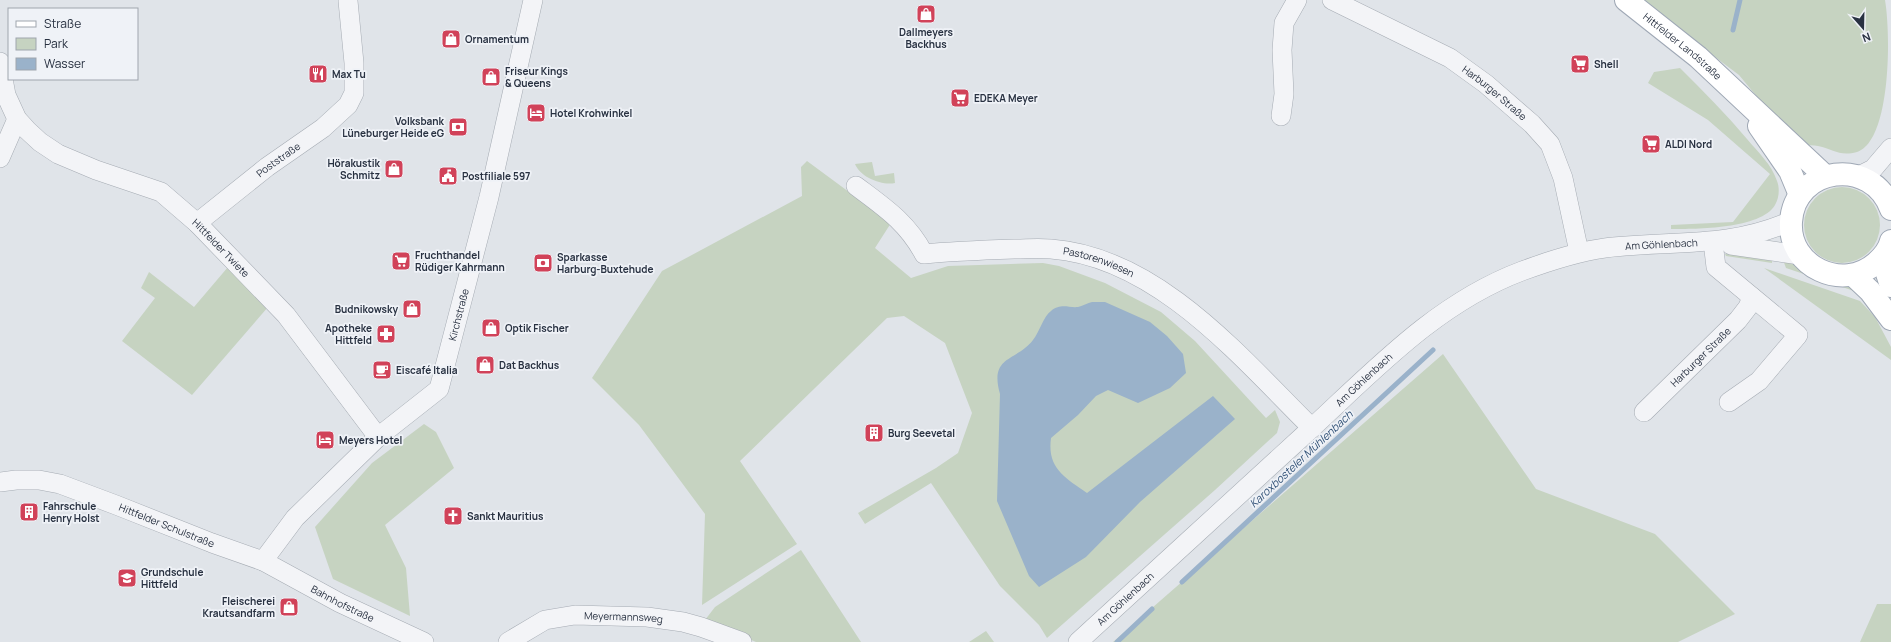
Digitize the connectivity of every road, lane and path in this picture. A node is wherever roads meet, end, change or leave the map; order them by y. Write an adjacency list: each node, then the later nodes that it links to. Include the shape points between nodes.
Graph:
1 (533, 0): 30 (street, Kirchstraße, via 489,197 439,389)
2 (1297, 0): 8 (street, via 1284,23 1284,94)
3 (1332, 0): 21 (street, Harburger Straße, via 1450,58 1486,84 1532,124 1550,144 1563,178)
4 (1626, 0): 7 (main road, Hittfelder Landstraße, via 1698,57)
5 (348, 1): 18 (street, Poststraße, via 354,63 354,93 348,105 336,118 267,167)
6 (0, 64): 9 (street, via 6,95)
7 (1738, 94): 12 (main road, Hittfelder Landstraße); 15 (main road, Hittfelder Landstraße, via 1790,171)
8 (1281, 116)
9 (17, 119): 11 (street); 18 (street, Hittfelder Twiete, via 40,142 58,154 161,192)
10 (1891, 148): 13 (street, via 1873,169)
11 (0, 158)
12 (1825, 176): 13 (main road, via 1848,173); 15 (main road, via 1811,184)
13 (1859, 176): 16 (main road, via 1871,182)
14 (856, 186): 29 (street, Pastorenwiesen, via 904,224 924,254 970,250 1050,249 1097,259 1129,273 1160,290 1202,319)
15 (1800, 195): 17 (main road)
16 (1890, 200)
17 (1791, 221): 19 (street, Am Göhlenbach, via 1746,237); 22 (main road, via 1794,245)
18 (197, 223): 30 (street, Hittfelder Twiete, via 286,315)
19 (1713, 242): 21 (street, Am Göhlenbach, via 1628,246); 22 (street, Am Göhlenbach); 25 (street, via 1716,267)
20 (1886, 250): 23 (main road, via 1869,269); 24 (main road)
21 (1579, 252): 29 (street, Am Göhlenbach, via 1514,274 1455,306 1388,357)
22 (1800, 255): 23 (main road, via 1810,266 1823,273)
23 (1853, 276): 26 (main road, via 1870,291)
24 (1891, 286)
25 (1752, 297): 27 (street, via 1798,334 1759,381); 28 (street, Harburger Straße, via 1738,320)
26 (1891, 319)
27 (1729, 402)
28 (1644, 412)
29 (1312, 428): 36 (street, Am Göhlenbach)
30 (378, 436): 32 (street, Kirchstraße, via 295,518)
31 (0, 482): 32 (street, Hittfelder Schulstraße, via 39,480 60,484)
32 (263, 561): 33 (street, Bahnhofstraße, via 340,603)
33 (424, 642)
34 (508, 642): 35 (street, Meyermannsweg, via 545,620 575,615 647,617 683,622)
35 (742, 642)
36 (1078, 642)

